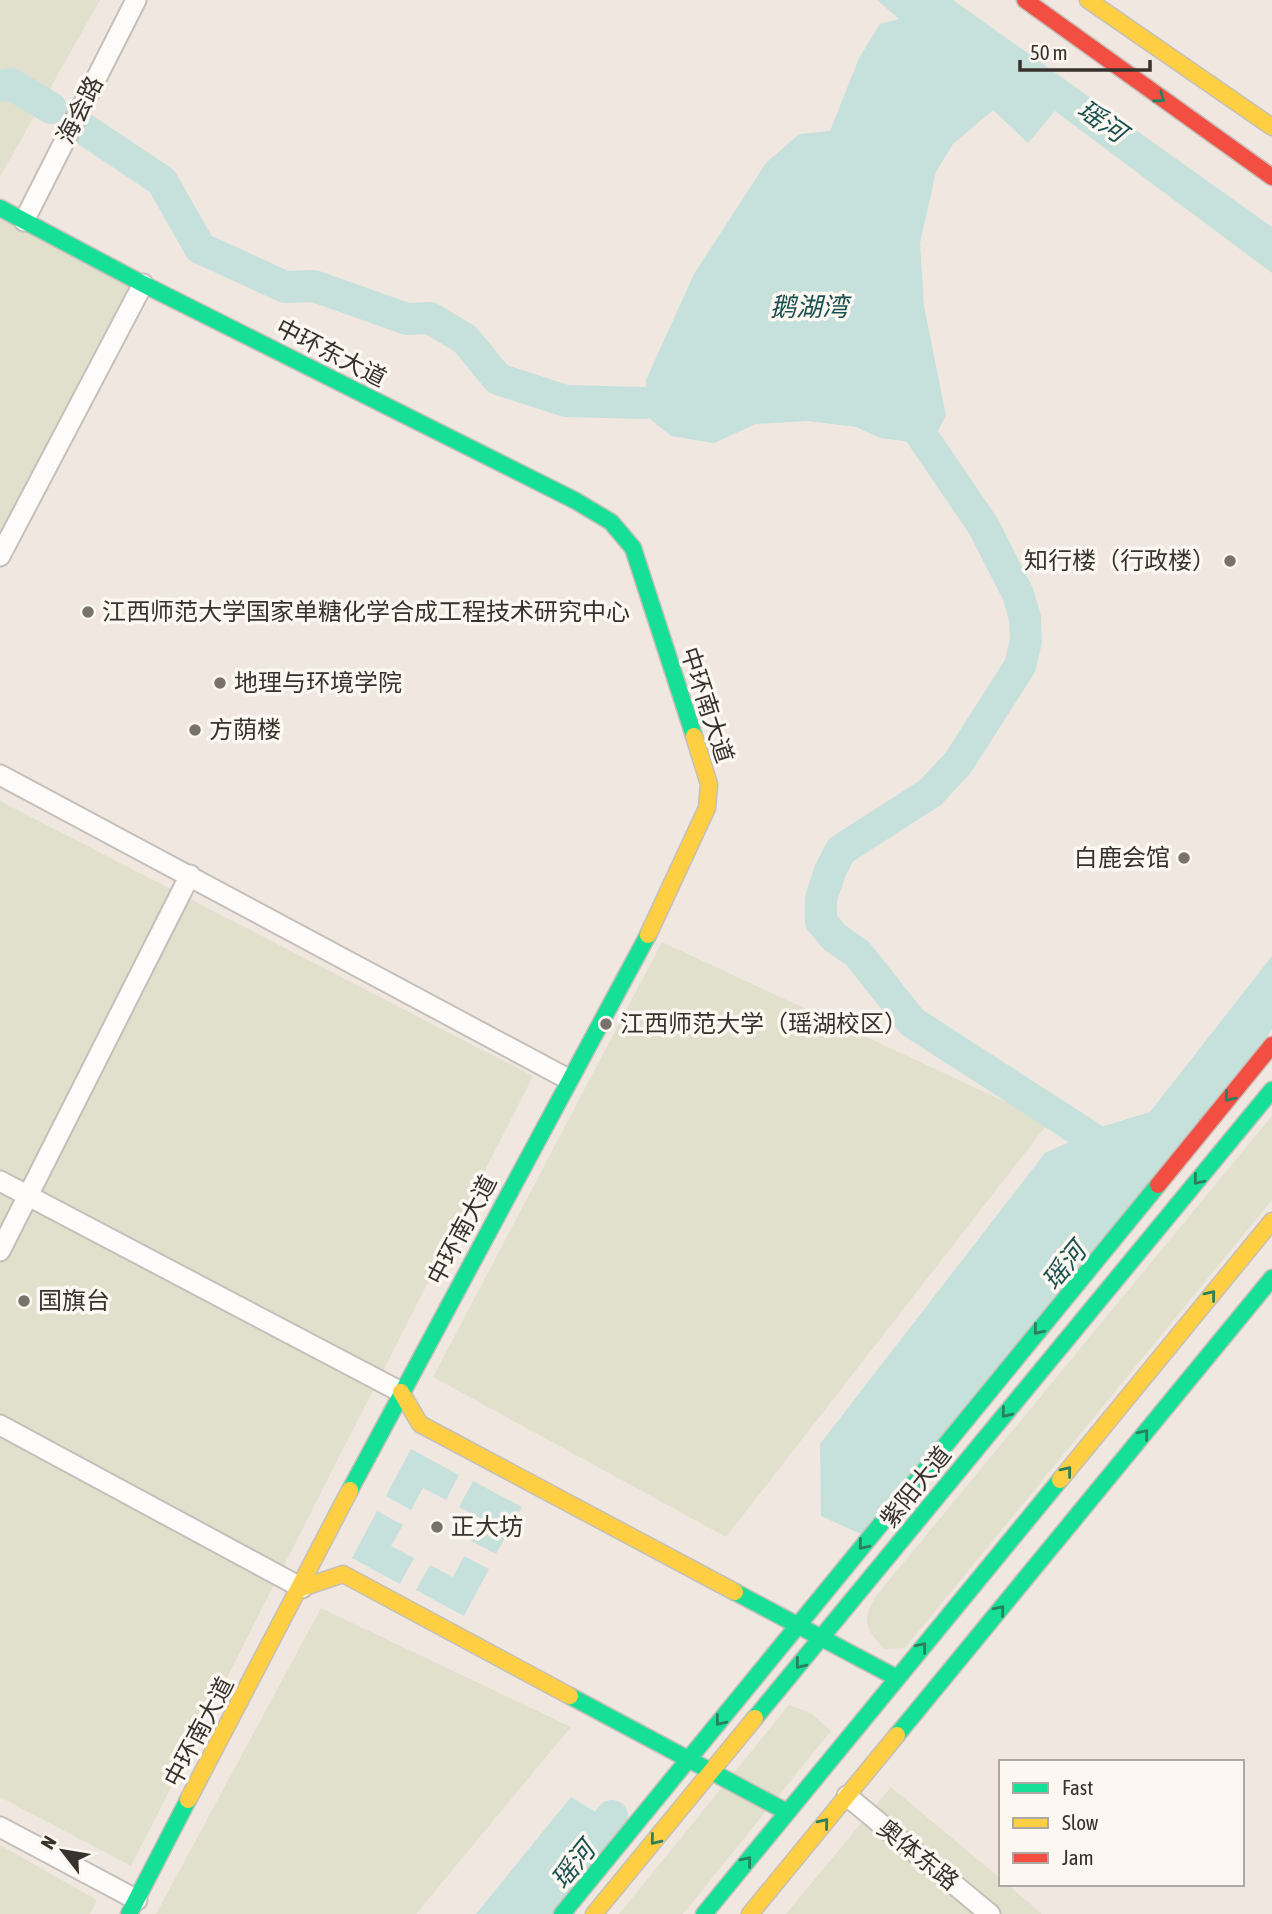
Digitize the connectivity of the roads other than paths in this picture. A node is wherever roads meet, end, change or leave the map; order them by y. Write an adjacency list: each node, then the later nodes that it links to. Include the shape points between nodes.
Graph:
1 (136, 0): 7 (street, 海会路)
2 (1025, 0): 5 (main road, one-way to 5)
3 (1088, 0): 4 (main road)
4 (1272, 127)
5 (1272, 177)
6 (0, 208): 7 (main road, 中环东大道)
7 (24, 221): 8 (main road, 中环东大道)
8 (143, 285): 9 (main road, 中环东大道, via 576,501 611,522); 10 (street)
9 (633, 548): 14 (main road, 中环南大道, via 709,784 708,808 662,910)
10 (0, 556)
11 (0, 775): 12 (street)
12 (190, 875): 14 (street); 17 (street)
13 (1272, 1045): 24 (main road, one-way to 24)
14 (568, 1079): 21 (main road, 中环南大道)
15 (1272, 1090): 25 (main road, 紫阳大道, one-way to 25)
16 (0, 1181): 17 (street)
17 (29, 1196): 19 (street); 21 (street)
18 (1272, 1221): 26 (main road, one-way to 18)
19 (0, 1251)
20 (1272, 1278): 29 (main road, one-way to 20)
21 (401, 1392): 23 (main road, 中环南大道); 24 (main road, via 419,1424)
22 (0, 1425): 23 (street)
23 (302, 1588): 27 (main road, via 343,1574); 32 (main road, 中环南大道)
24 (797, 1625): 25 (main road); 27 (main road, one-way to 27)
25 (821, 1638): 26 (main road); 28 (main road, 紫阳大道, one-way to 28)
26 (897, 1678): 30 (main road)
27 (689, 1759): 28 (main road); 33 (main road)
28 (711, 1772): 30 (main road); 34 (main road, 紫阳大道, one-way to 34)
29 (847, 1796): 36 (main road, one-way to 29); 37 (street, 奥体东路)
30 (787, 1812): 35 (main road, one-way to 30)
31 (0, 1827): 32 (street)
32 (133, 1907)
33 (562, 1914)
34 (594, 1914)
35 (704, 1914)
36 (750, 1914)
37 (990, 1914)

